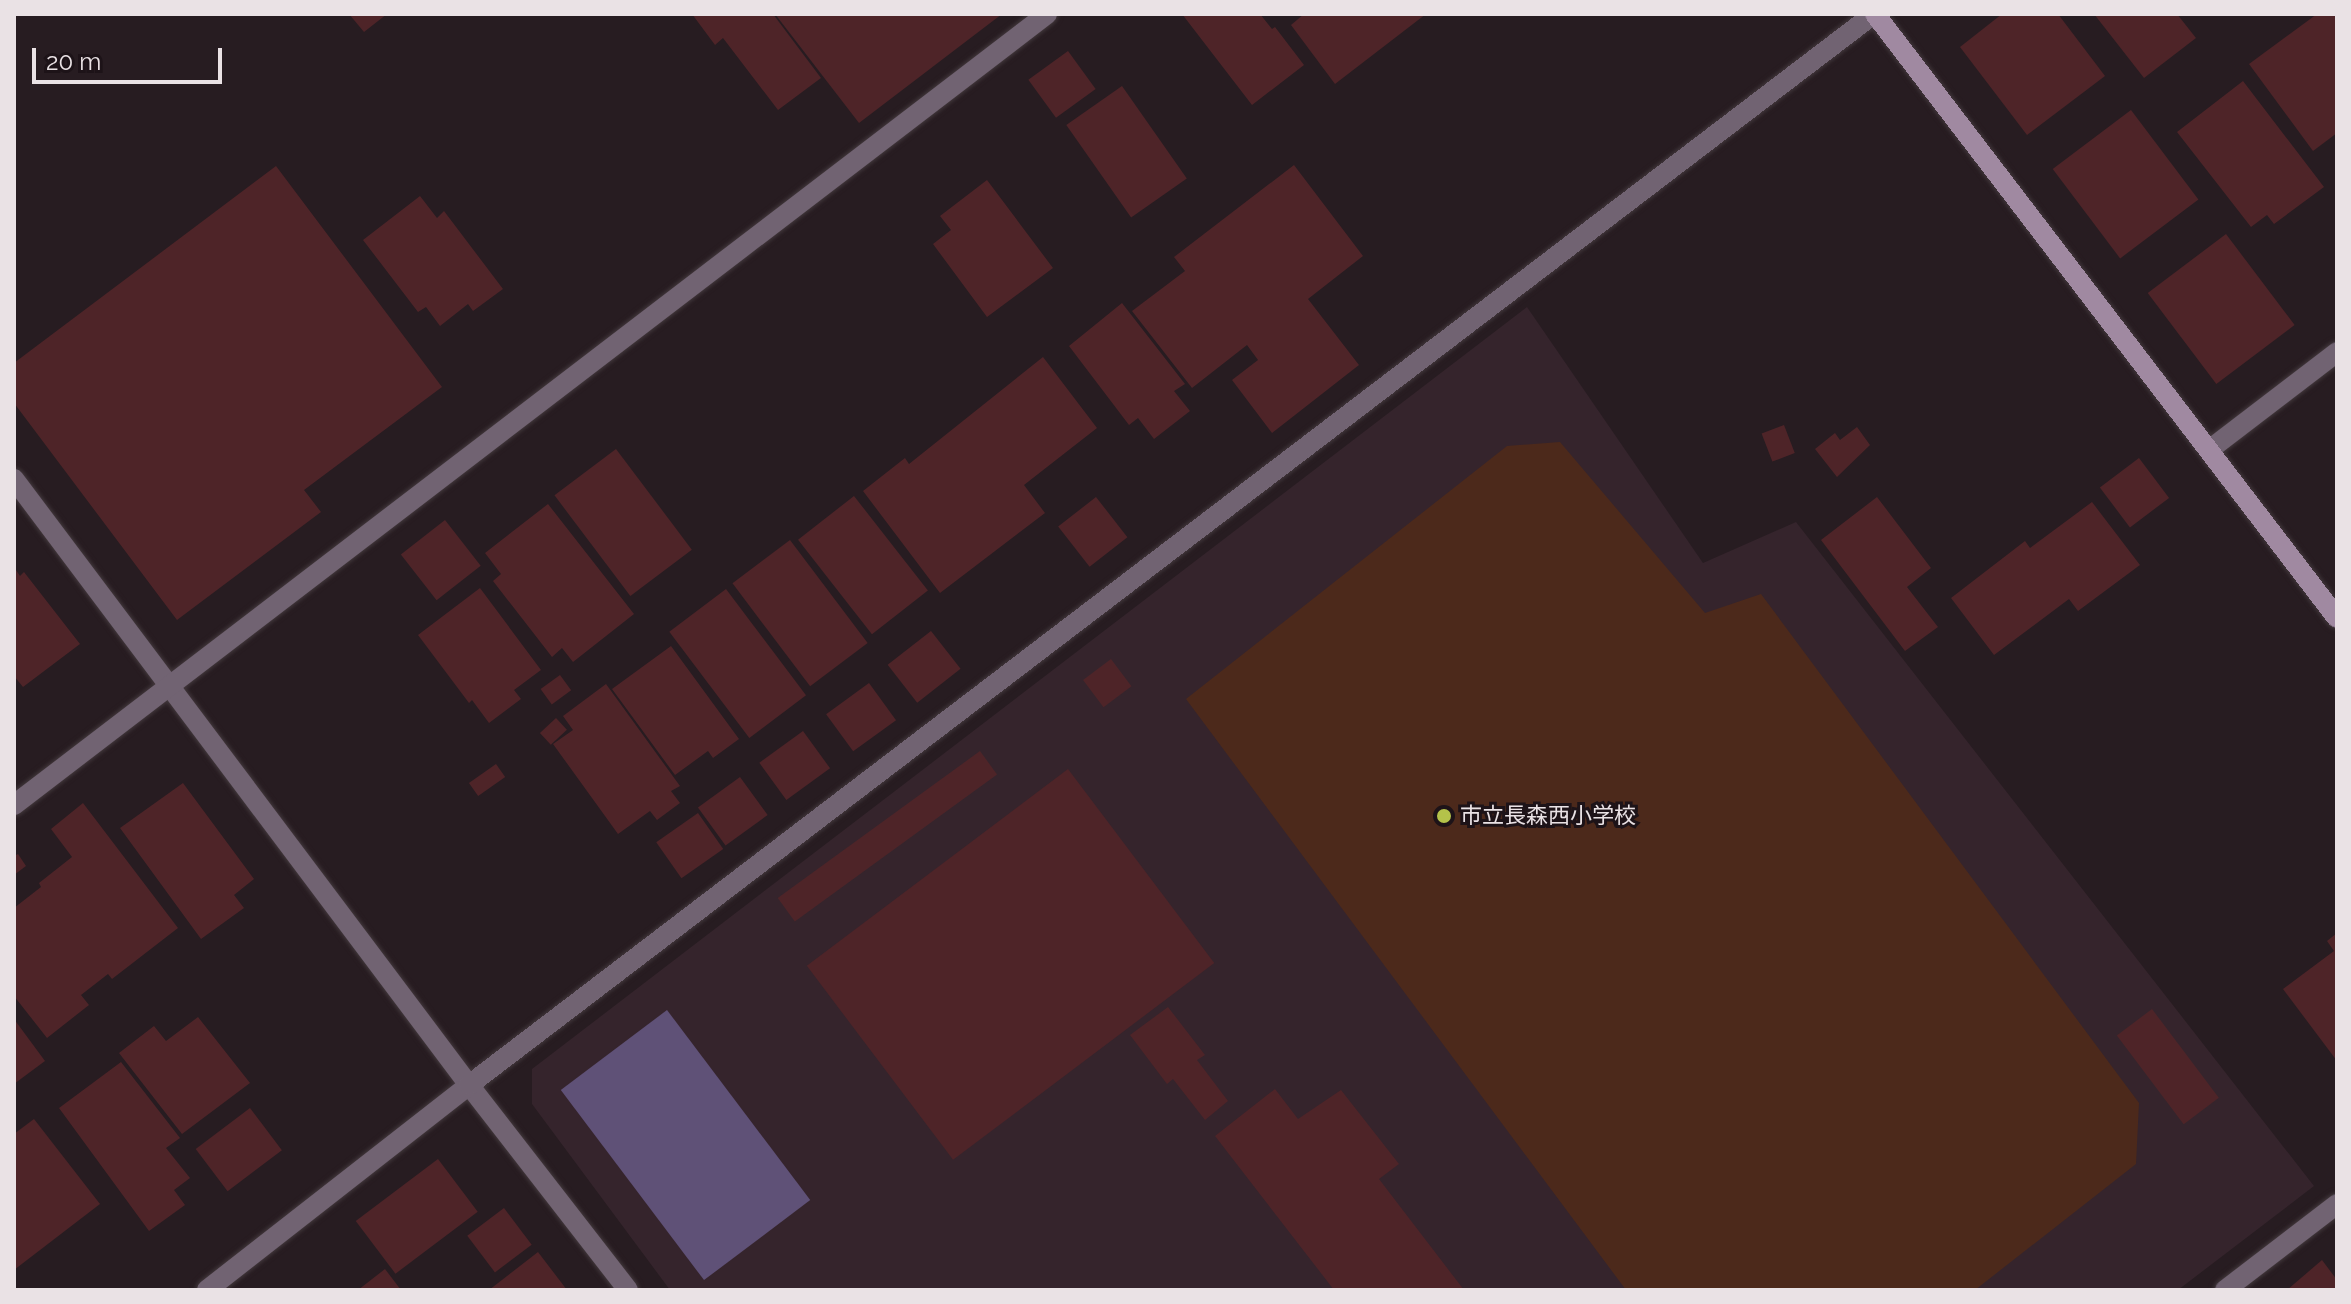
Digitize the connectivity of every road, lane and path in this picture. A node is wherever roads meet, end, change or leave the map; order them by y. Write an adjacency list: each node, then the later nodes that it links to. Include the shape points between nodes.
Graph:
1 (1047, 14): 7 (street)
2 (1875, 14): 4 (street); 9 (street)
3 (2337, 352): 4 (street)
4 (2209, 450): 6 (street)
5 (14, 479): 7 (street)
6 (2337, 618)
7 (170, 688): 8 (street); 9 (street)
8 (14, 805)
9 (469, 1085): 11 (street); 12 (street)
10 (2337, 1204): 13 (street)
11 (207, 1290)
12 (628, 1290)
13 (2225, 1290)

